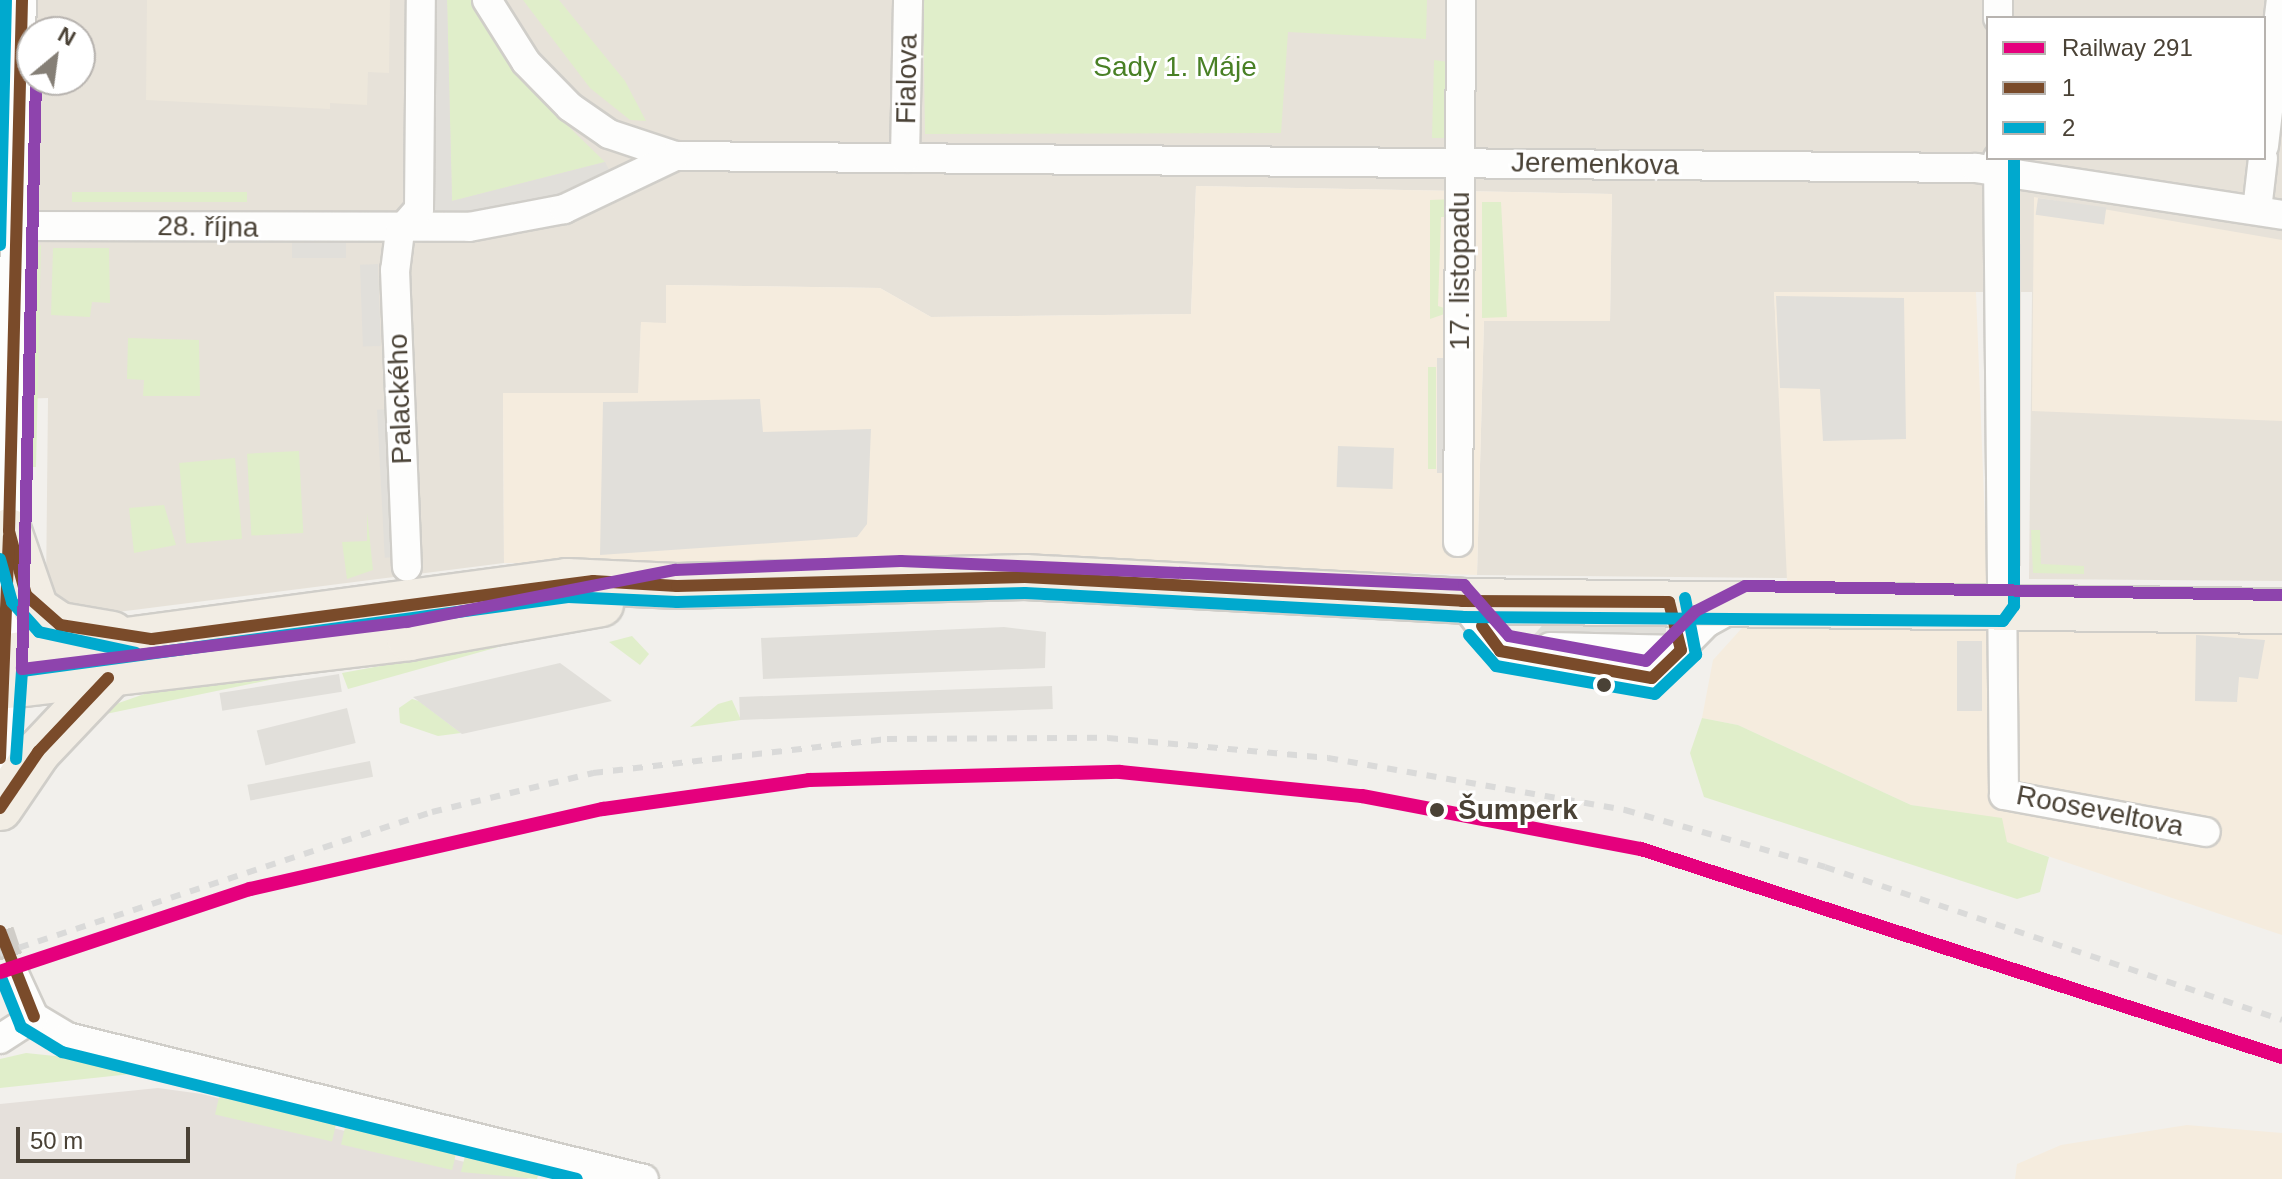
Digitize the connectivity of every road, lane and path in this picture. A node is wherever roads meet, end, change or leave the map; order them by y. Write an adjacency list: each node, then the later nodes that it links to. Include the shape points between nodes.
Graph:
1 (22, 0): 14 (street)
2 (421, 0): 15 (street, via 419,209)
3 (487, 0): 8 (street, via 526,62 570,107 609,134)
4 (908, 0): 9 (street, Fialova)
5 (1461, 0): 11 (street, 17. listopadu)
6 (2281, 0): 7 (street)
7 (2266, 129)
8 (675, 156): 9 (street, Jeremenkova); 15 (street, 28. října, via 564,209)
9 (905, 158): 11 (street, Jeremenkova)
10 (2263, 160): 13 (street)
11 (1460, 163): 12 (street, Jeremenkova); 17 (street, 17. listopadu)
12 (1998, 164): 13 (street, Jeremenkova); 23 (street, Rooseveltova)
13 (2269, 213)
14 (17, 226): 15 (street, 28. října); 16 (street)
15 (400, 231): 18 (street, Palackého, via 395,270)
16 (5, 537): 25 (main road, via 26,595 48,619); 27 (street)
17 (1458, 542)
18 (407, 567)
19 (677, 586): 20 (main road, via 1025,577); 25 (main road, via 543,584); 28 (main road, via 409,638)
20 (1462, 601): 21 (main road); 26 (street, via 1500,651 1652,678)
21 (1669, 602): 22 (main road); 26 (street)
22 (1746, 602): 23 (main road); 26 (street, via 1706,623)
23 (1998, 606): 24 (main road); 31 (street, Rooseveltova, via 2004,795)
24 (2282, 611)
25 (152, 639): 27 (main road)
26 (1681, 650)
27 (3, 672): 28 (main road); 29 (street)
28 (108, 678): 30 (main road, via 38,752)
29 (0, 758)
30 (0, 808)
31 (2206, 832)
32 (15, 976): 33 (street)
33 (34, 1017): 34 (street); 35 (street, via 88,1044)
34 (0, 1039)
35 (644, 1179)

